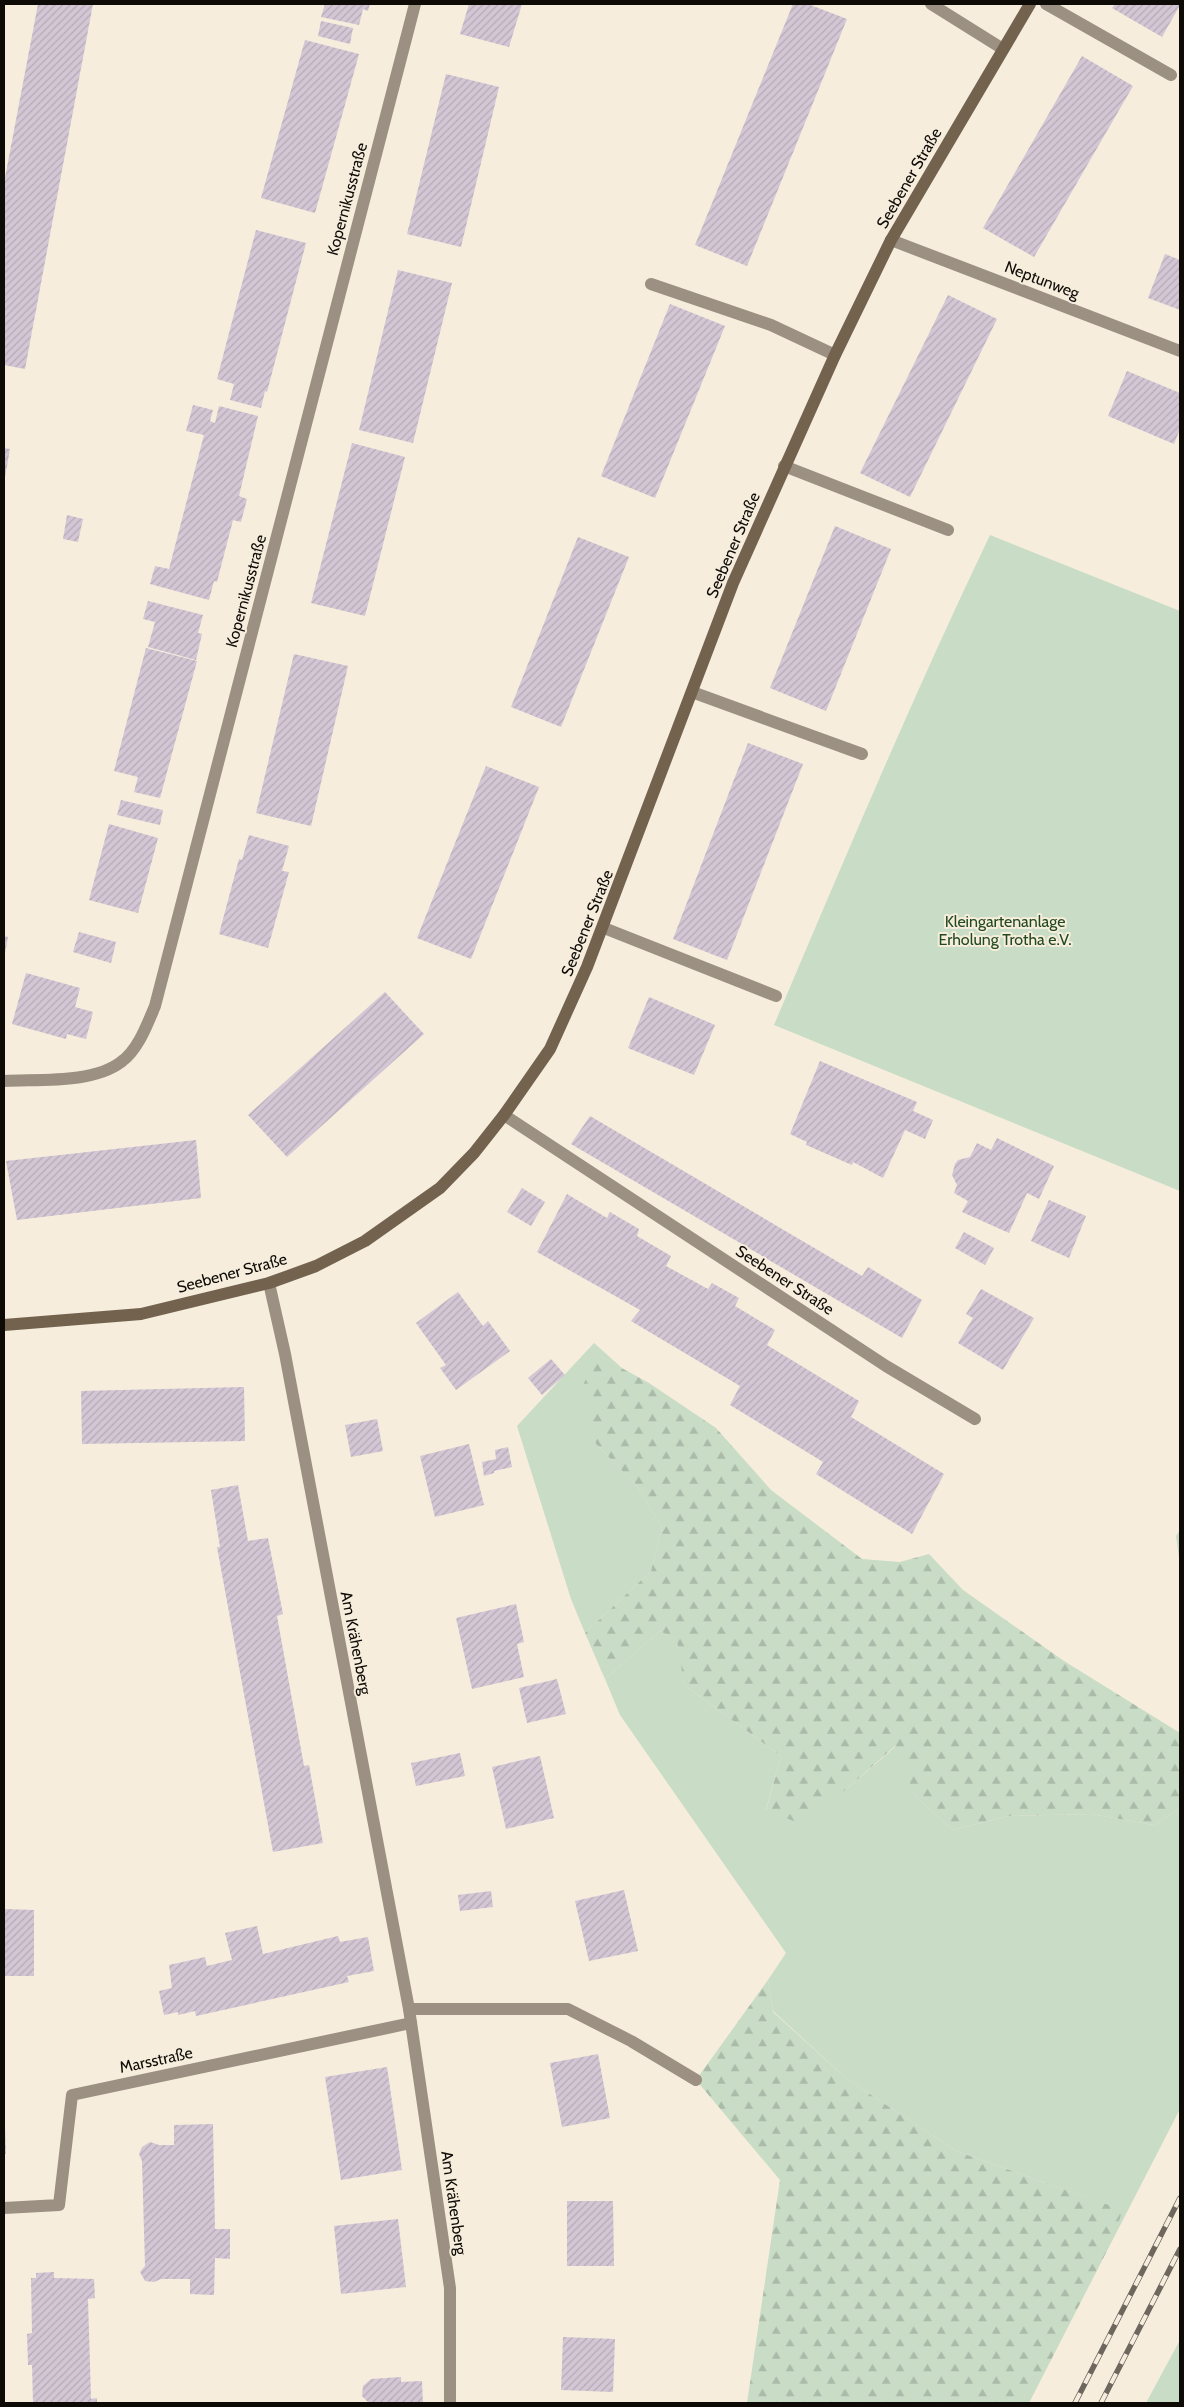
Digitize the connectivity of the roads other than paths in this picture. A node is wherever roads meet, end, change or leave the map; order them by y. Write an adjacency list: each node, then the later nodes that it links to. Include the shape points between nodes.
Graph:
1 (415, 4): 17 (street, Kopernikusstraße, via 155,1006 139,1041 122,1062 96,1076)
2 (932, 4): 5 (street)
3 (1030, 4): 5 (street, Seebener Straße)
4 (1046, 4): 6 (street)
5 (1003, 50): 7 (street, Seebener Straße)
6 (1171, 75)
7 (891, 240): 9 (street, Neptunweg); 10 (street, Seebener Straße)
8 (651, 284): 10 (street, via 771,325)
9 (1180, 351)
10 (835, 355): 11 (street, Seebener Straße)
11 (784, 466): 12 (street); 13 (street, Seebener Straße, via 733,583)
12 (948, 530)
13 (692, 692): 14 (street); 15 (street, Seebener Straße)
14 (862, 754)
15 (604, 928): 16 (street); 18 (street, Seebener Straße, via 550,1049)
16 (776, 996)
17 (4, 1081)
18 (504, 1116): 19 (street, Seebener Straße, via 440,1188 365,1241 316,1266); 21 (street, Seebener Straße, via 886,1366)
19 (270, 1283): 20 (street, Seebener Straße, via 141,1314); 22 (street, Am Krähenberg)
20 (4, 1325)
21 (974, 1418)
22 (409, 2009): 23 (street, Am Krähenberg); 24 (street, via 568,2009 631,2041)
23 (411, 2023): 25 (street, Marsstraße, via 72,2095 58,2205); 26 (street, Am Krähenberg, via 450,2288)
24 (696, 2080)
25 (4, 2208)
26 (450, 2403)

